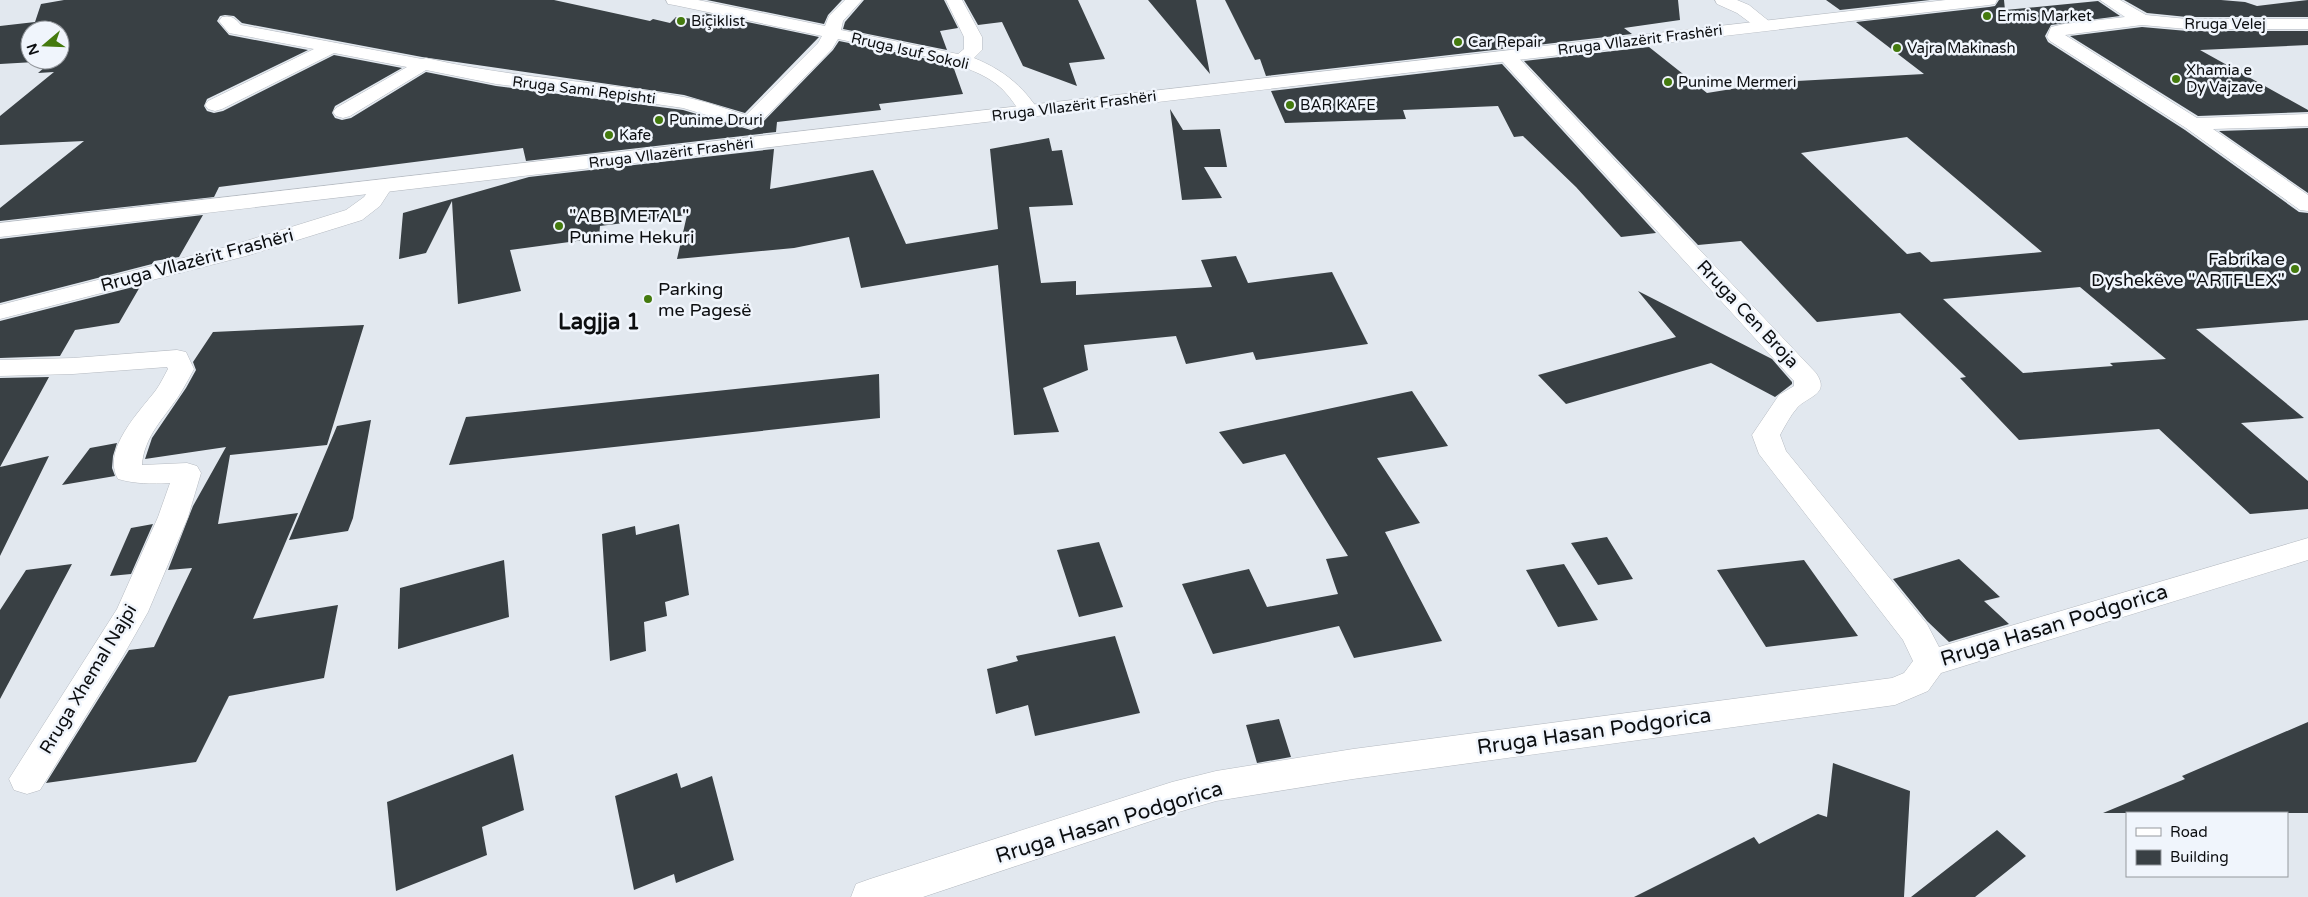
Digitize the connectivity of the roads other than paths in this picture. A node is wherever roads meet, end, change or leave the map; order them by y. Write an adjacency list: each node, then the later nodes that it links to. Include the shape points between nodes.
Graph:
1 (674, 0): 11 (street, Rruga Isuf Sokoli)
2 (854, 0): 11 (street, Rruga Isuf Sokoli, via 836,20)
3 (954, 0): 14 (street, via 973,38 973,50)
4 (1723, 0): 10 (street, Rruga Vllazërit Frashëri)
5 (1989, 0): 10 (street, Rruga Vllazërit Frashëri)
6 (2108, 0): 7 (street)
7 (2142, 20): 9 (street, Rruga Velej, via 2186,24); 21 (street, via 2057,31 2056,37)
8 (228, 21): 12 (street, Rruga Sami Repishti, via 235,29)
9 (2308, 24)
10 (1766, 26): 13 (street, Rruga Vllazërit Frashëri)
11 (832, 33): 14 (street, Rruga Isuf Sokoli); 20 (street, Rruga Isuf Sokoli, via 826,45)
12 (332, 48): 15 (street, Rruga Sami Repishti); 16 (street)
13 (1507, 56): 17 (street, Rruga Vllazërit Frashëri); 29 (street, Rruga Cen Broja, via 1807,379 1807,389 1788,401 1766,435 1773,454 1916,633)
14 (962, 60): 17 (street, Rruga Isuf Sokoli, via 993,72 1005,81 1020,95)
15 (426, 64): 18 (street); 20 (street, Rruga Sami Repishti, via 496,78 686,104)
16 (215, 105)
17 (1029, 111): 22 (street, Rruga Vllazërit Frashëri)
18 (343, 112)
19 (2308, 120): 21 (street)
20 (750, 122): 22 (street)
21 (2193, 124): 24 (street)
22 (750, 144): 23 (street, Rruga Vllazërit Frashëri)
23 (382, 186): 25 (street, Rruga Vllazërit Frashëri); 26 (street, Rruga Vllazërit Frashëri, via 372,201 354,215 238,251)
24 (2308, 205)
25 (0, 230)
26 (0, 312)
27 (0, 368): 30 (street, Rruga Xhemal Najpi, via 178,358 181,370 136,434 129,455 128,472 143,475 187,473 173,516 127,620)
28 (2308, 549): 29 (street, Rruga Hasan Podgorica)
29 (1930, 663): 31 (street, Rruga Hasan Podgorica, via 1916,682 1895,691 1382,760 1216,786)
30 (27, 779)
31 (870, 897)

